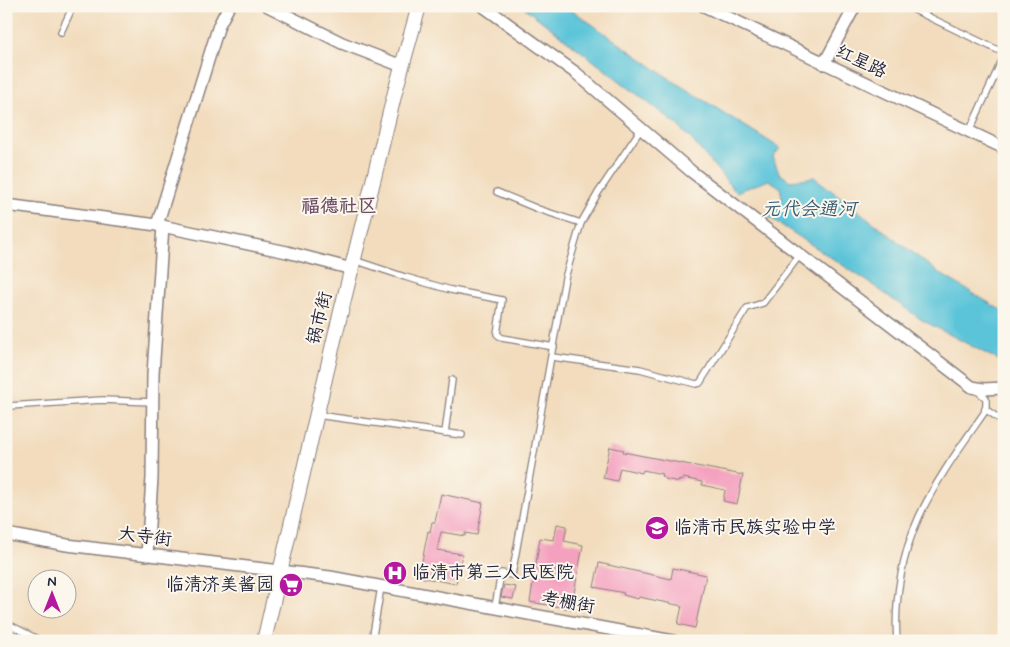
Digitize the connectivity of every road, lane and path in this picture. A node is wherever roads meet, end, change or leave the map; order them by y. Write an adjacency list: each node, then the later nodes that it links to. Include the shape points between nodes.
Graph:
1 (73, 6): 10 (lane)
2 (229, 6): 20 (street, via 220,25)
3 (268, 6): 13 (street, via 342,43)
4 (419, 6): 13 (street, 锅市街)
5 (483, 6): 14 (street, via 576,73)
6 (704, 6): 12 (street, 红星路)
7 (840, 6): 9 (lane)
8 (906, 6): 11 (lane)
9 (853, 10): 12 (street)
10 (61, 32)
11 (1004, 54): 15 (lane)
12 (824, 64): 15 (street, 红星路)
13 (402, 66): 22 (street, 锅市街)
14 (641, 129): 19 (lane); 21 (street)
15 (969, 132): 16 (street, 红星路)
16 (1004, 148)
17 (497, 192): 19 (lane)
18 (6, 205): 20 (street)
19 (582, 223): 23 (lane, via 566,278)
20 (160, 226): 22 (street); 28 (street)
21 (800, 255): 24 (lane, via 764,303 747,308 700,383 640,369); 26 (street)
22 (353, 265): 23 (lane, via 502,300 497,334 502,338); 30 (street, 锅市街)
23 (554, 347): 24 (lane)
24 (552, 358): 39 (lane, via 512,575 501,573)
25 (452, 380): 33 (lane)
26 (972, 387): 27 (street); 29 (lane, via 986,398)
27 (1004, 388)
28 (152, 402): 31 (lane, via 102,400 9,406); 36 (street)
29 (985, 409): 32 (lane); 45 (lane, via 943,473 910,539 899,593)
30 (317, 415): 33 (lane); 37 (street, 锅市街)
31 (6, 417)
32 (1004, 422)
33 (445, 433): 34 (lane)
34 (462, 436)
35 (6, 534): 36 (street, 大寺街)
36 (147, 555): 37 (street, 大寺街)
37 (280, 571): 38 (street, 考棚街); 42 (street, 锅市街)
38 (381, 587): 39 (street, 考棚街); 43 (lane)
39 (495, 607): 44 (street, 考棚街)
40 (6, 623): 41 (lane)
41 (41, 641)
42 (264, 641)
43 (372, 641)
44 (673, 641)
45 (897, 641)

